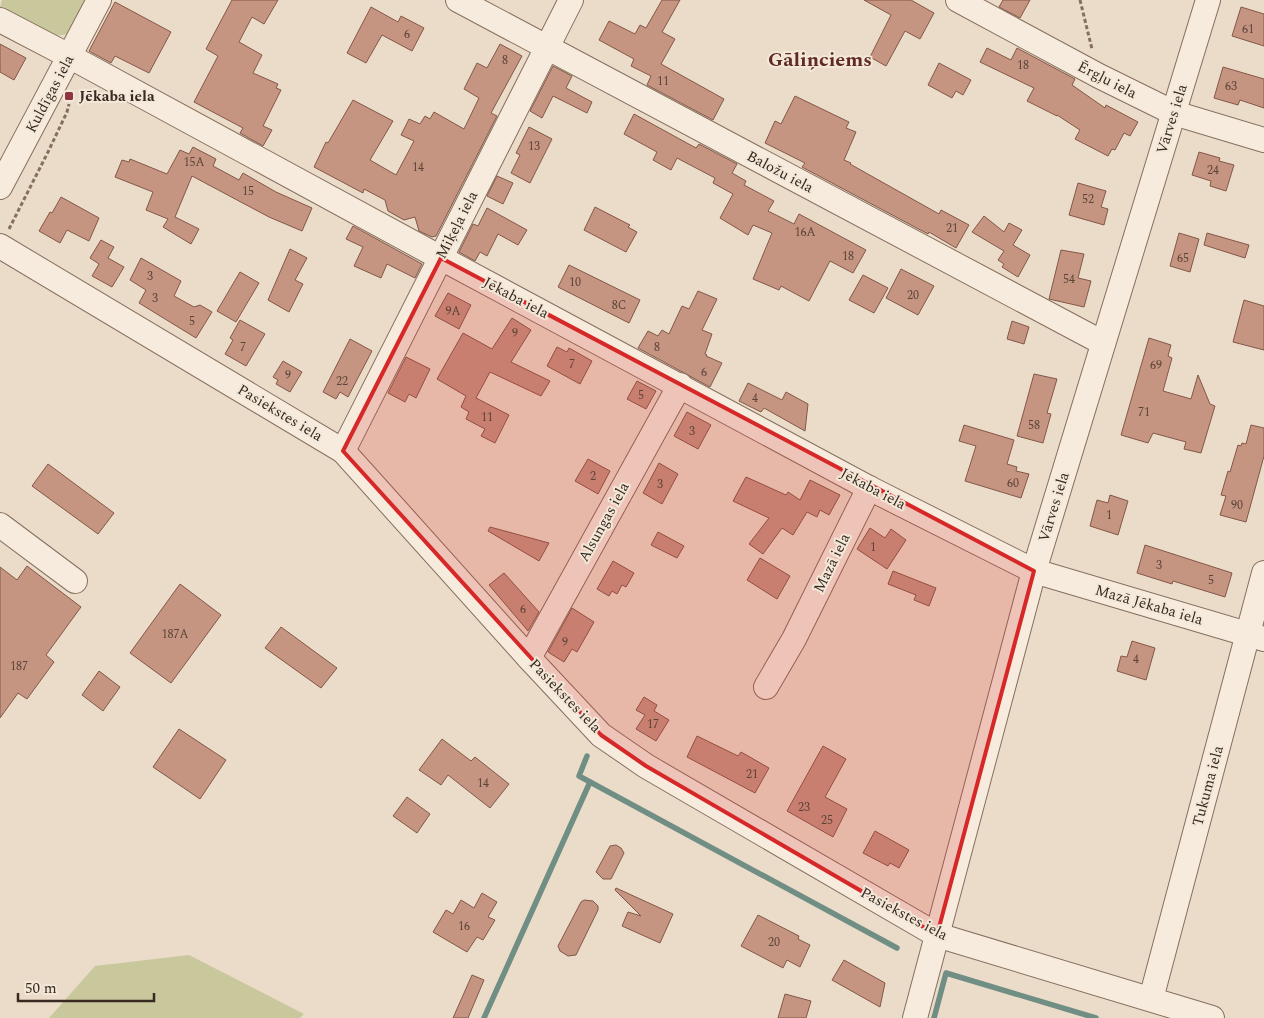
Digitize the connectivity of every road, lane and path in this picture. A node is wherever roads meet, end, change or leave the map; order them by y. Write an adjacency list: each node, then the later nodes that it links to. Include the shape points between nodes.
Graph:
1 (99, 0): 9 (street, Kuldīgas iela)
2 (458, 0): 8 (street, Baložu iela)
3 (571, 0): 8 (street, Miķeļa iela)
4 (958, 0): 10 (street, Ērgļu iela)
5 (1080, 0): 10 (path)
6 (1208, 0): 12 (street, Vārves iela)
7 (0, 20): 9 (street, Jēkaba iela)
8 (546, 48): 16 (street, Miķeļa iela); 17 (street, Baložu iela)
9 (69, 56): 14 (street, Kuldīgas iela); 16 (street, Jēkaba iela)
10 (1099, 76): 12 (street, Ērgļu iela)
11 (69, 103): 15 (path)
12 (1174, 113): 13 (street, Ērgļu iela); 17 (street, Vārves iela)
13 (1264, 140)
14 (0, 187)
15 (0, 246): 19 (street, Pasiekstes iela)
16 (440, 258): 18 (street, Jēkaba iela); 19 (street, Miķeļa iela)
17 (1103, 343): 22 (street, Vārves iela)
18 (680, 385): 20 (street, Jēkaba iela); 26 (street, Alsungas iela)
19 (343, 451): 26 (street, Pasiekstes iela)
20 (869, 488): 22 (street, Jēkaba iela); 27 (street, Mazā iela, via 794,639)
21 (0, 525): 24 (street)
22 (1034, 571): 25 (street, Mazā Jēkaba iela); 28 (street, Vārves iela)
23 (1264, 573): 25 (street, Tukuma iela)
24 (75, 581)
25 (1256, 637): 29 (street, Tukuma iela)
26 (529, 658): 28 (street, Pasiekstes iela, via 601,735 646,766)
27 (766, 686)
28 (937, 935): 29 (street, Pasiekstes iela); 30 (street, Vārves iela)
29 (1151, 999): 31 (street, Pasiekstes iela)
30 (915, 1018)
31 (1212, 1018)

